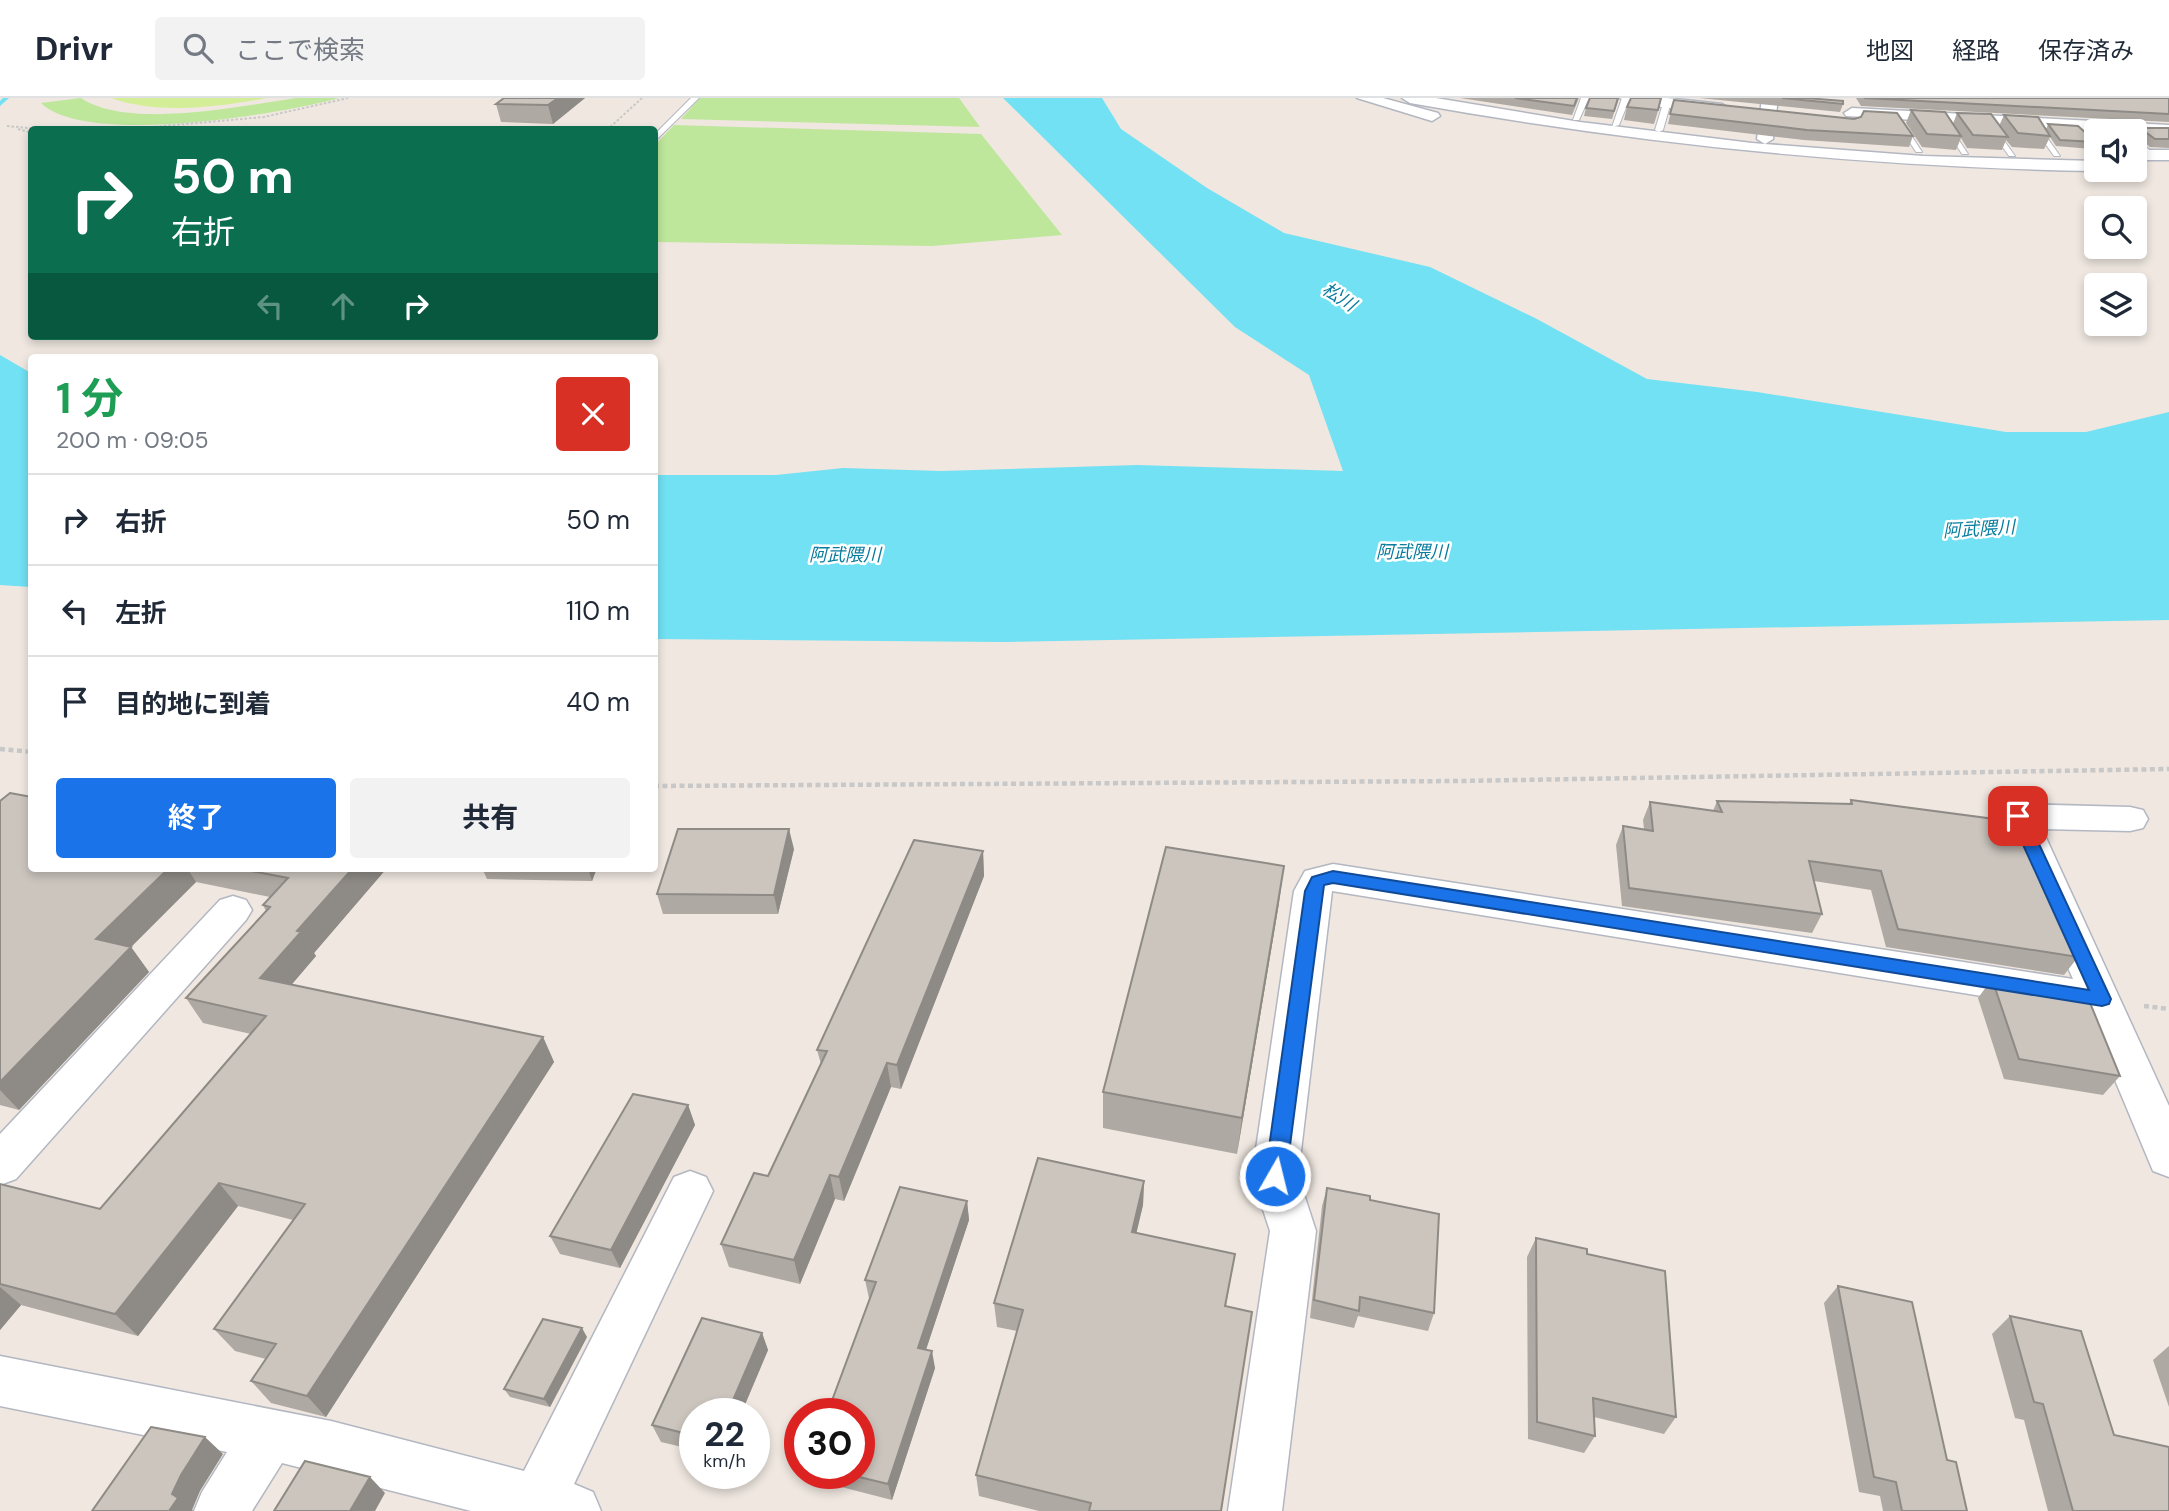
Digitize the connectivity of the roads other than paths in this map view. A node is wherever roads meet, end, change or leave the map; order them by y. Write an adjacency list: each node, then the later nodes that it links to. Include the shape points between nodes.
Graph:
1 (695, 98): 28 (lane)
2 (1365, 98): 15 (street)
3 (1410, 98): 38 (street, via 1595,130 1798,155)
4 (1585, 98): 17 (lane)
5 (1627, 98): 6 (street); 22 (lane)
6 (1635, 98): 7 (street)
7 (1672, 101): 9 (street); 23 (lane)
8 (1987, 102): 20 (street)
9 (1718, 103): 13 (street); 27 (street)
10 (2038, 104): 21 (street)
11 (1539, 105): 17 (street, via 1537,111)
12 (2105, 105): 19 (street)
13 (1763, 110): 29 (street)
14 (1849, 110): 16 (street); 30 (street)
15 (1435, 117)
16 (1894, 117): 18 (street); 31 (lane)
17 (1576, 118): 22 (street)
18 (1940, 119): 20 (street); 32 (lane)
19 (2114, 119)
20 (1989, 121): 21 (street); 33 (lane)
21 (2039, 124): 26 (street); 34 (lane)
22 (1615, 125): 23 (street)
23 (1659, 130): 27 (street)
24 (2147, 130): 25 (street)
25 (2169, 130)
26 (2084, 131)
27 (1716, 135): 29 (street)
28 (658, 136)
29 (1765, 139): 30 (street, via 1809,138)
30 (1861, 147): 31 (street)
31 (1919, 150): 32 (street)
32 (1965, 152): 33 (street)
33 (2012, 154): 34 (street)
34 (2057, 154): 35 (street)
35 (2084, 155)
36 (2147, 155): 37 (street)
37 (2169, 155)
38 (2084, 166)
39 (2147, 167): 40 (street)
40 (2169, 167)
41 (2130, 819): 43 (street, via 2018,816)
42 (233, 910): 45 (street)
43 (2102, 999): 44 (street); 51 (street, via 1333,877 1318,881 1313,891 1275,1176 1293,1231)
44 (2169, 1157)
45 (0, 1165)
46 (690, 1191): 49 (street)
47 (0, 1381): 48 (street)
48 (270, 1435): 49 (street); 50 (street)
49 (565, 1508)
50 (221, 1511)
51 (1255, 1511)

